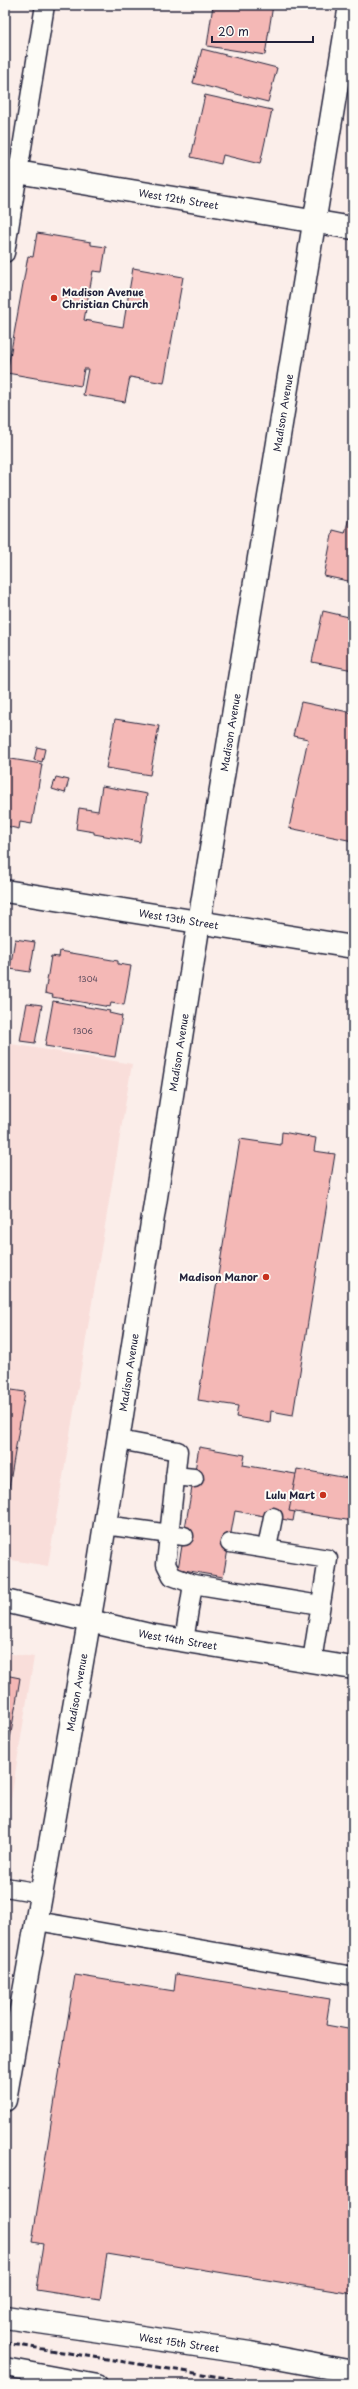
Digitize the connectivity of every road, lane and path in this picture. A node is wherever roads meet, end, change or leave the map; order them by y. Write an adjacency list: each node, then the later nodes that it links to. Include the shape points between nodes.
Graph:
1 (45, 5): 3 (lane)
2 (350, 5): 4 (street, Madison Avenue)
3 (11, 171): 4 (street, West 12th Street); 6 (lane)
4 (314, 221): 5 (street, West 12th Street); 8 (street, Madison Avenue)
5 (353, 228)
6 (5, 253)
7 (5, 891): 8 (street, West 13th Street)
8 (199, 922): 9 (street, West 13th Street); 10 (street, Madison Avenue)
9 (353, 947)
10 (119, 1440): 11 (lane, via 178,1451); 14 (street, Madison Avenue)
11 (175, 1476): 12 (lane); 15 (lane)
12 (194, 1478)
13 (273, 1517): 17 (lane)
14 (105, 1525): 15 (lane); 21 (street, Madison Avenue)
15 (176, 1534): 18 (lane, via 166,1564 172,1576)
16 (230, 1542): 17 (lane)
17 (267, 1548): 20 (lane, via 328,1560)
18 (192, 1584): 20 (lane); 22 (lane)
19 (5, 1601): 21 (street, West 14th Street)
20 (320, 1605): 23 (lane)
21 (89, 1622): 22 (street, West 14th Street); 26 (street, Madison Avenue)
22 (184, 1641): 23 (street, West 14th Street)
23 (312, 1662): 24 (street, West 14th Street)
24 (353, 1668)
25 (5, 1887): 26 (lane)
26 (42, 1893): 27 (street, Madison Avenue)
27 (37, 1921): 28 (lane); 29 (street, Madison Avenue)
28 (353, 1976)
29 (5, 2100)
30 (5, 2316): 32 (street, West 15th Street)
31 (5, 2367): 33 (lane)
32 (353, 2372)
33 (98, 2384)

